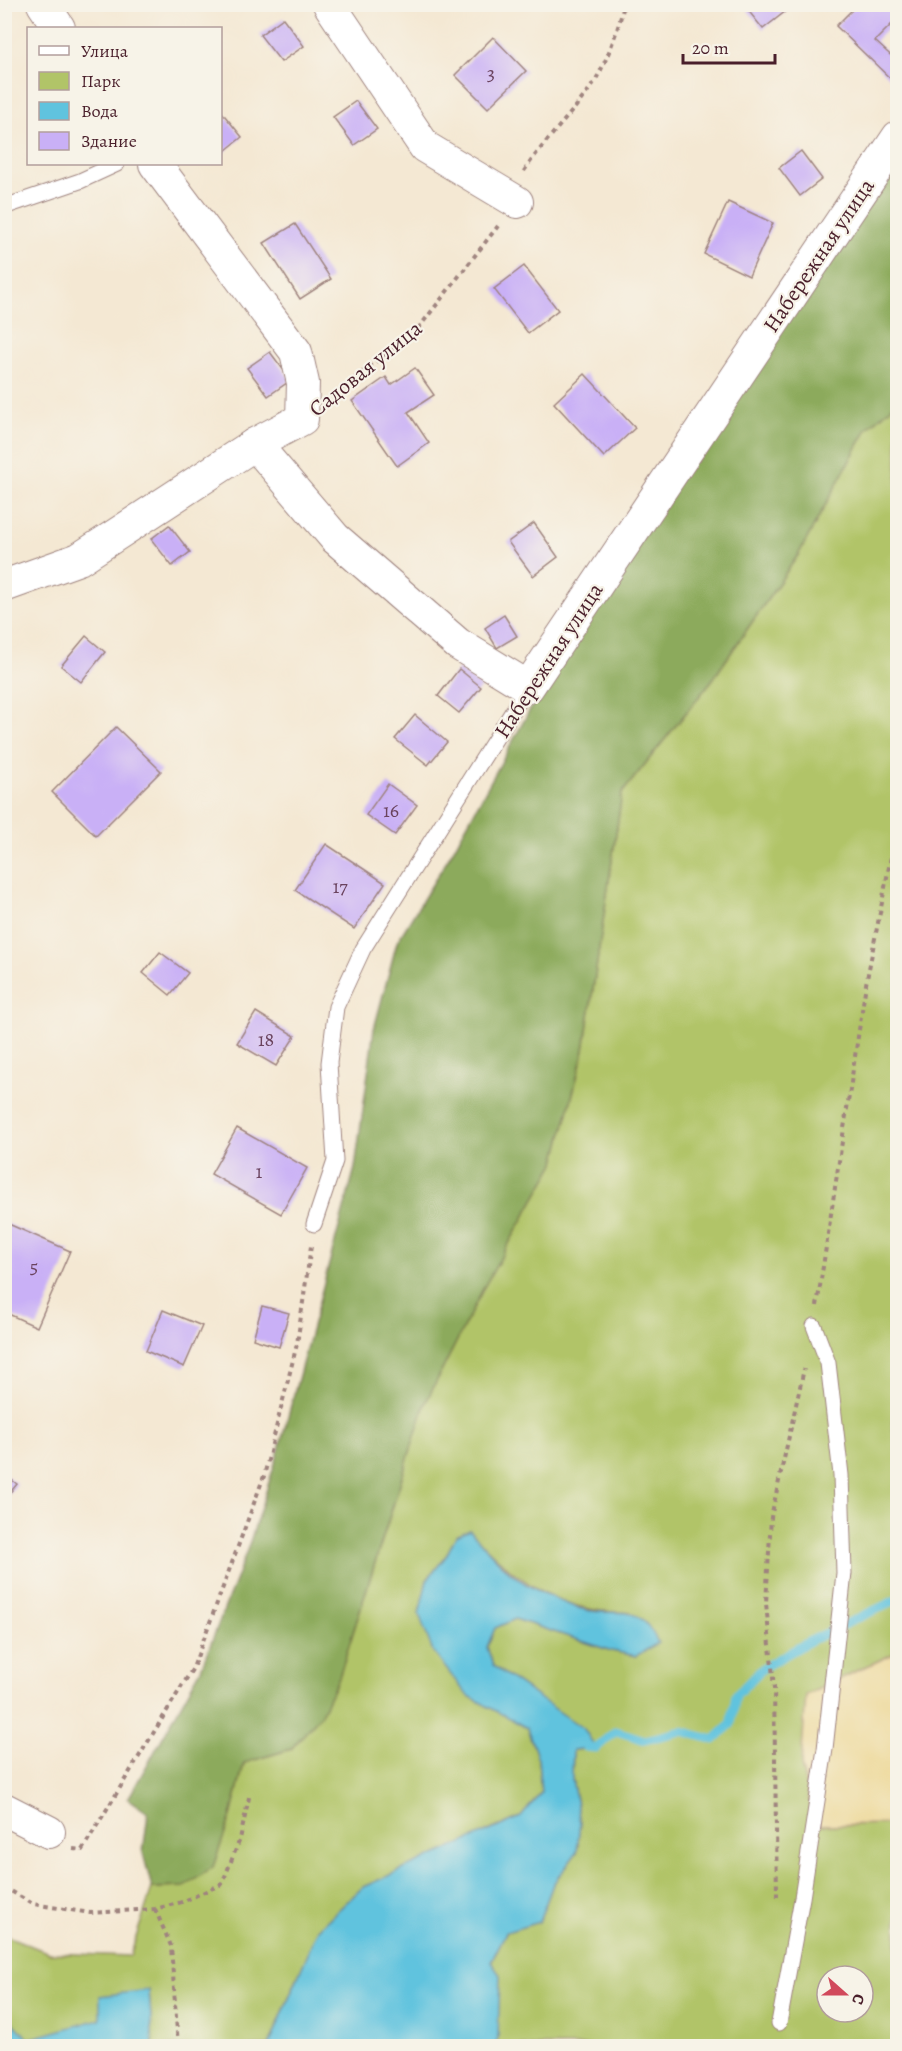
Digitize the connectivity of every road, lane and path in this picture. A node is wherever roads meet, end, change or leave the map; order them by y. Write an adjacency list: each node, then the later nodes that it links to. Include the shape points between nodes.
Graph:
1 (43, 4): 4 (street)
2 (329, 4): 8 (street, via 425,147)
3 (624, 4): 8 (path, Садовая улица, via 592,85 544,142 510,192)
4 (58, 27)
5 (897, 137): 13 (street, Набережная улица)
6 (115, 165): 9 (lane)
7 (156, 165): 10 (street, via 296,352 303,383)
8 (517, 201): 10 (path, Садовая улица, via 417,330)
9 (4, 207)
10 (302, 419): 11 (street, Садовая улица)
11 (255, 444): 12 (street, Садовая улица, via 79,559); 13 (street, via 335,538 458,644)
12 (4, 586)
13 (528, 687): 15 (lane, Набережная улица, via 363,949 336,1007 329,1064 335,1161)
14 (897, 821): 16 (path, via 866,984)
15 (314, 1224): 19 (path, via 297,1344 264,1476 193,1668 82,1850 59,1848)
16 (814, 1326): 21 (path, via 771,1517 766,1604 774,1688); 23 (lane, via 828,1363 841,1475 844,1573 821,1772)
17 (250, 1793): 22 (path, via 240,1839 222,1884)
18 (4, 1809): 19 (street)
19 (49, 1832)
20 (4, 1887): 22 (path, via 33,1904 90,1913)
21 (777, 1903)
22 (155, 1909): 24 (path, via 171,1946)
23 (779, 2023)
24 (178, 2046)

